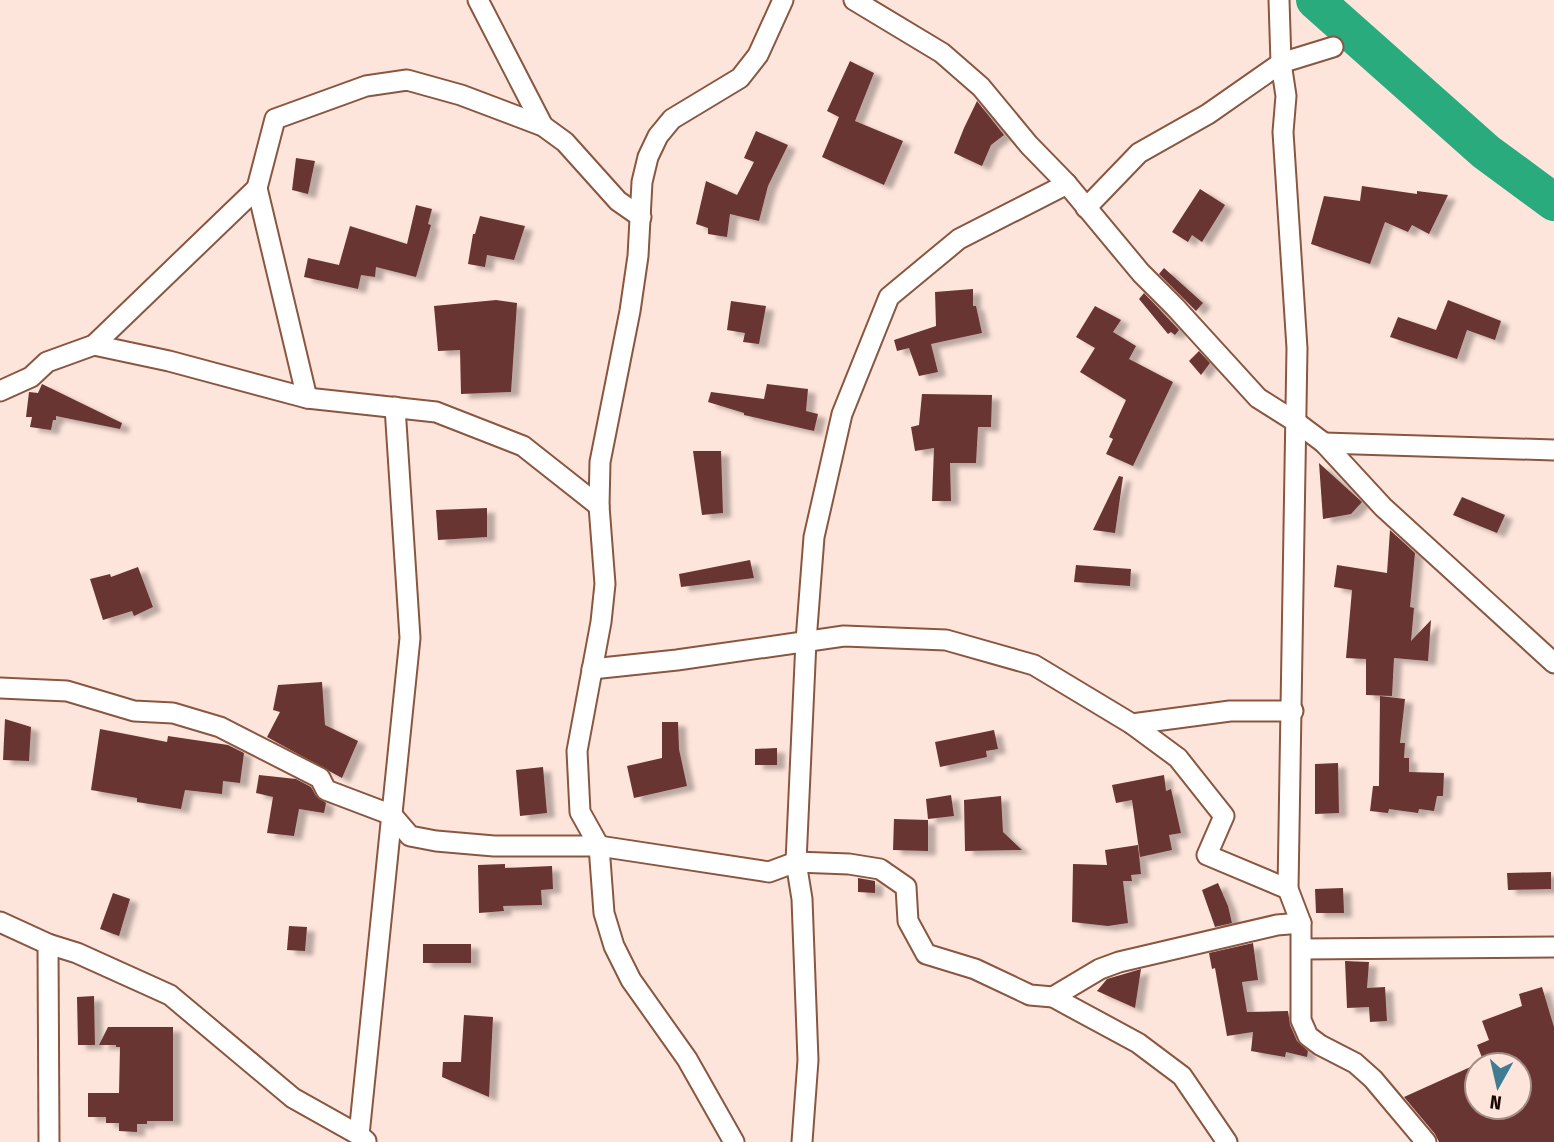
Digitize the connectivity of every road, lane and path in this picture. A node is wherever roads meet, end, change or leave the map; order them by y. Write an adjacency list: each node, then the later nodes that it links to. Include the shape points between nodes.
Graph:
1 (478, 0): 7 (street)
2 (783, 0): 11 (street, via 758,55 740,78 672,119 658,136 642,182)
3 (854, 0): 8 (street, via 942,53 981,87)
4 (1279, 0): 6 (street)
5 (1333, 47): 6 (street)
6 (1281, 63): 10 (street, via 1208,114 1139,153); 16 (street, via 1297,348)
7 (543, 126): 9 (street, via 407,80 366,86 275,120); 11 (street)
8 (1067, 184): 10 (street); 20 (street, via 959,239 889,298 842,414 814,537)
9 (257, 188): 12 (street); 14 (street)
10 (1086, 208): 16 (street, via 1258,398)
11 (640, 217): 19 (street, via 630,311 600,462)
12 (94, 345): 13 (street, via 47,362 31,377); 14 (street)
13 (0, 391)
14 (307, 398): 15 (street)
15 (395, 407): 19 (street, via 436,412 523,446); 26 (street, via 410,638)
16 (1296, 422): 17 (street); 24 (street)
17 (1324, 443): 18 (street); 21 (street, via 1383,508)
18 (1554, 450)
19 (599, 506): 22 (street, via 604,584)
20 (806, 641): 22 (street); 25 (street, via 844,636 946,640 1034,665); 28 (street)
21 (1554, 663)
22 (592, 670): 27 (street, via 577,751 580,812)
23 (0, 688): 26 (street, via 67,691 134,711 173,713 220,727 320,778 326,790)
24 (1293, 712): 25 (street, via 1230,711); 29 (street)
25 (1132, 724): 29 (street, via 1178,758 1224,816 1207,855)
26 (392, 815): 27 (street, via 410,836 436,841); 36 (street)
27 (599, 846): 28 (street, via 769,872); 38 (street, via 604,913 614,946 631,981 687,1059)
28 (796, 862): 35 (street, via 880,869 906,887 908,921 926,954 975,969 1030,995); 39 (street, via 802,900 808,1060)
29 (1288, 889): 31 (street)
30 (0, 922): 32 (street)
31 (1301, 923): 34 (street); 35 (street, via 1119,962)
32 (48, 944): 36 (street, via 170,995 293,1098); 37 (street)
33 (1554, 947): 34 (street)
34 (1302, 949): 41 (street, via 1301,1020 1308,1036 1355,1063)
35 (1053, 997): 40 (street, via 1138,1043 1182,1076)
36 (363, 1138)
37 (49, 1142)
38 (734, 1142)
39 (802, 1142)
40 (1227, 1142)
41 (1426, 1142)

